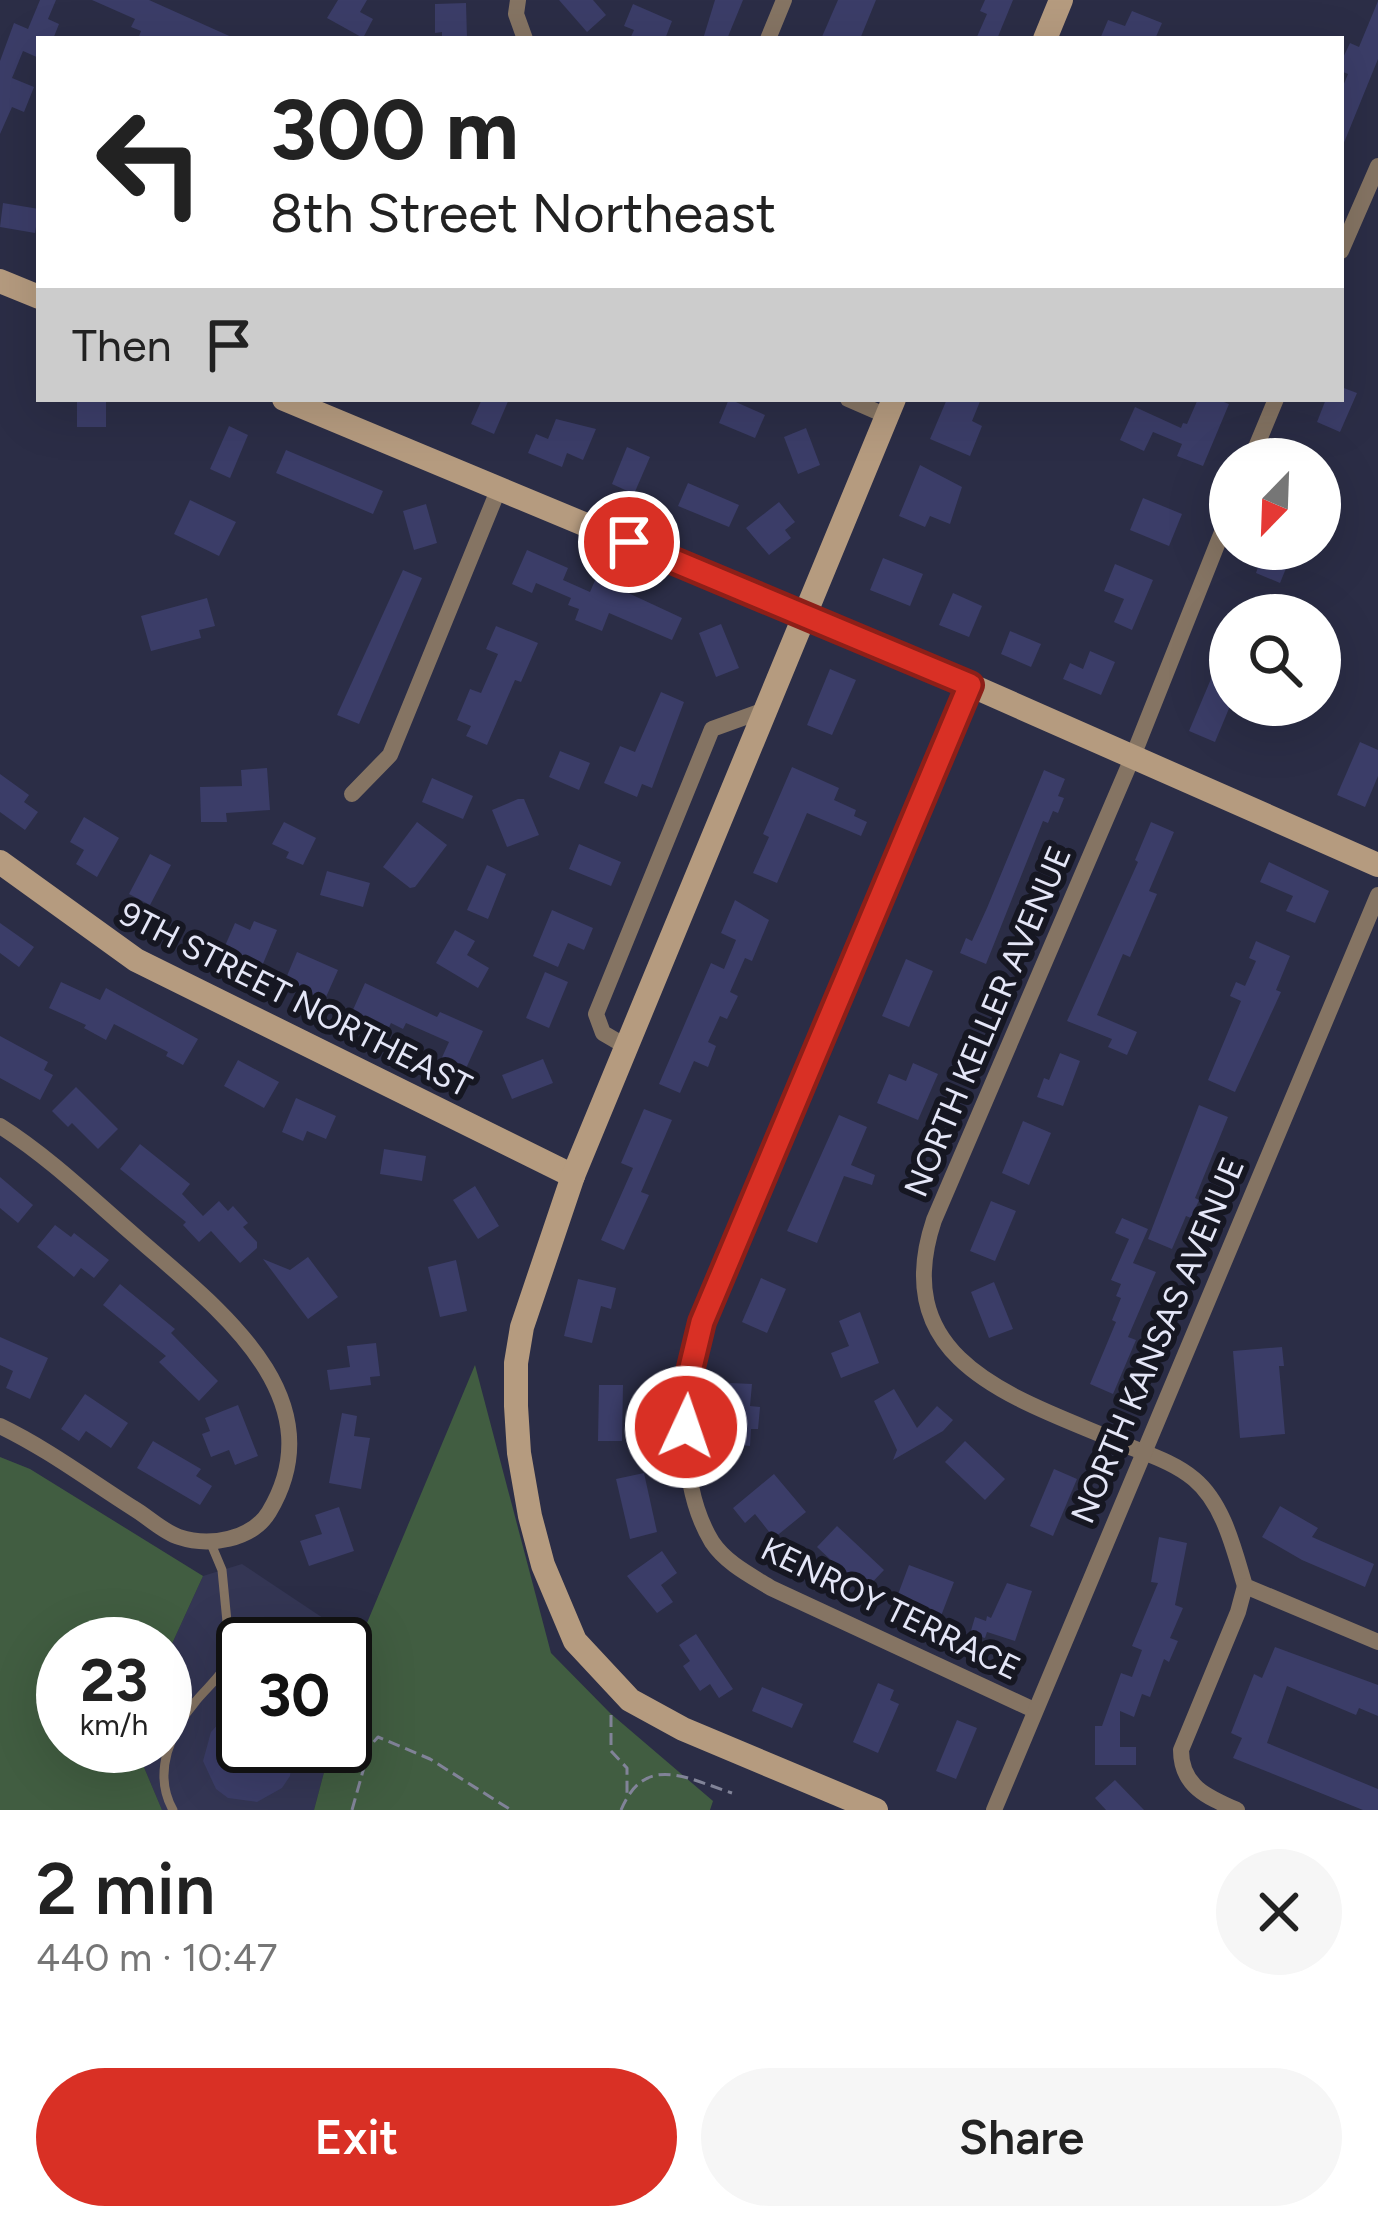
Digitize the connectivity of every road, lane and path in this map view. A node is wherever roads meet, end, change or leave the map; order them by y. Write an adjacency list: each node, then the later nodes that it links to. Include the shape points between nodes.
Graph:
1 (518, 0): 4 (street)
2 (784, 0): 5 (street)
3 (1061, 0): 6 (street)
4 (521, 36)
5 (769, 36)
6 (1046, 36)
7 (1378, 166): 8 (street)
8 (1344, 243)
9 (0, 281): 10 (street)
10 (36, 296)
11 (300, 402): 14 (street)
12 (1275, 402): 15 (street)
13 (890, 407): 18 (street)
14 (337, 409): 16 (street)
15 (1260, 438)
16 (499, 488): 18 (street); 22 (street, via 390,755)
17 (1209, 564): 21 (street, NORTH KELLER AVENUE)
18 (803, 614): 19 (street); 20 (street)
19 (970, 685): 21 (street); 35 (street, KENROY TERRACE, via 702,1322 686,1427 700,1516 734,1566)
20 (762, 711): 26 (street); 26 (street, via 712,729 640,903 596,1014 603,1033)
21 (1132, 756): 24 (street); 30 (street, NORTH KELLER AVENUE, via 934,1220 921,1279 937,1332 971,1372)
22 (352, 794)
23 (0, 862): 28 (street, 9TH STREET NORTHEAST, via 136,960)
24 (1378, 865)
25 (1378, 895): 30 (street, NORTH KANSAS AVENUE)
26 (627, 1047): 28 (street)
27 (0, 1126): 31 (street, via 229,1319 274,1381 286,1420 281,1490 264,1520 238,1539)
28 (573, 1176): 34 (street, via 531,1291 516,1363 519,1453 543,1565 575,1641)
29 (0, 1426): 31 (street, via 179,1538)
30 (1143, 1452): 32 (street, NORTH KELLER AVENUE, via 1208,1494); 35 (street, NORTH KANSAS AVENUE)
31 (208, 1539): 38 (lane, via 222,1570 230,1653 167,1748 163,1775)
32 (1245, 1586): 33 (street); 44 (street, via 1181,1750 1189,1782)
33 (1378, 1642)
34 (620, 1691): 37 (path, via 611,1751 627,1768); 42 (street, via 683,1729)
35 (1034, 1710): 43 (street, NORTH KANSAS AVENUE)
36 (732, 1793): 37 (path, via 670,1774 633,1785)
37 (627, 1796): 41 (path)
38 (173, 1810)
39 (352, 1810): 40 (path, via 378,1737)
40 (511, 1810)
41 (621, 1810)
42 (876, 1810)
43 (994, 1810)
44 (1237, 1810)

